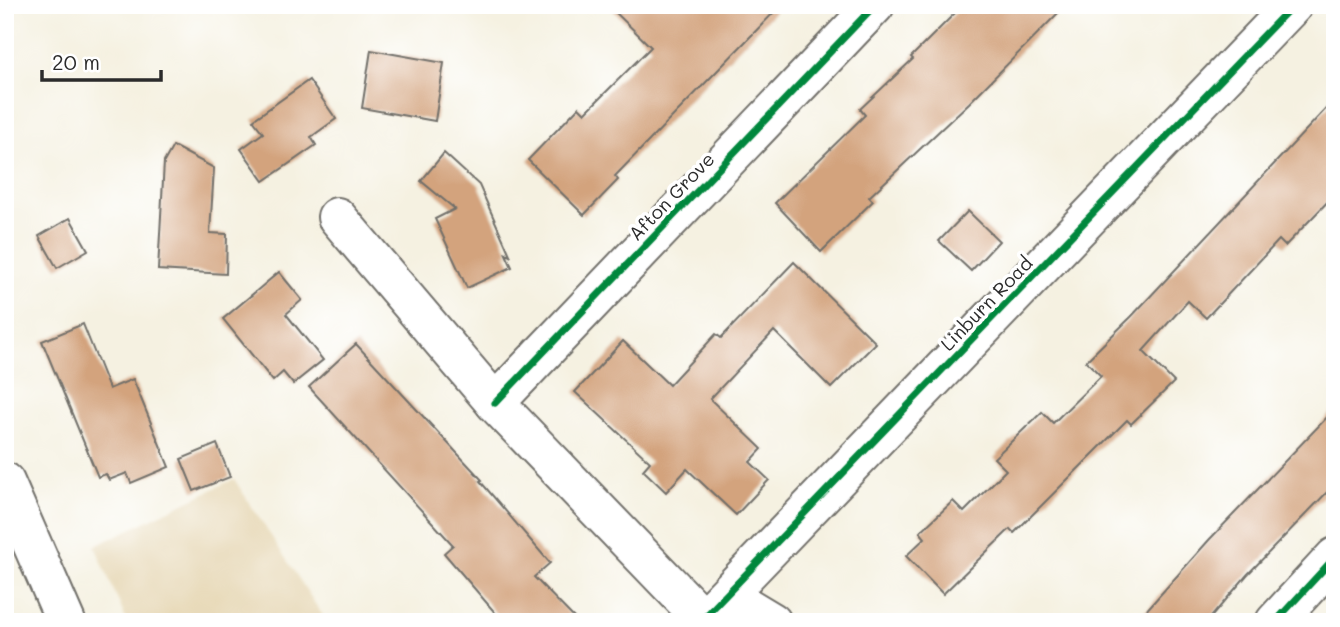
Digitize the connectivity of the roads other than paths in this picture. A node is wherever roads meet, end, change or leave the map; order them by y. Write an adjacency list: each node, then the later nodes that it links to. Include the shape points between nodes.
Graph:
1 (1293, 5): 7 (street, Linburn Road)
2 (870, 7): 4 (street, Afton Grove)
3 (337, 217): 4 (street)
4 (495, 403): 7 (street)
5 (5, 482): 8 (street)
6 (1335, 557): 10 (street)
7 (710, 612): 9 (street)
8 (66, 622)
9 (772, 622)
10 (1275, 622)

